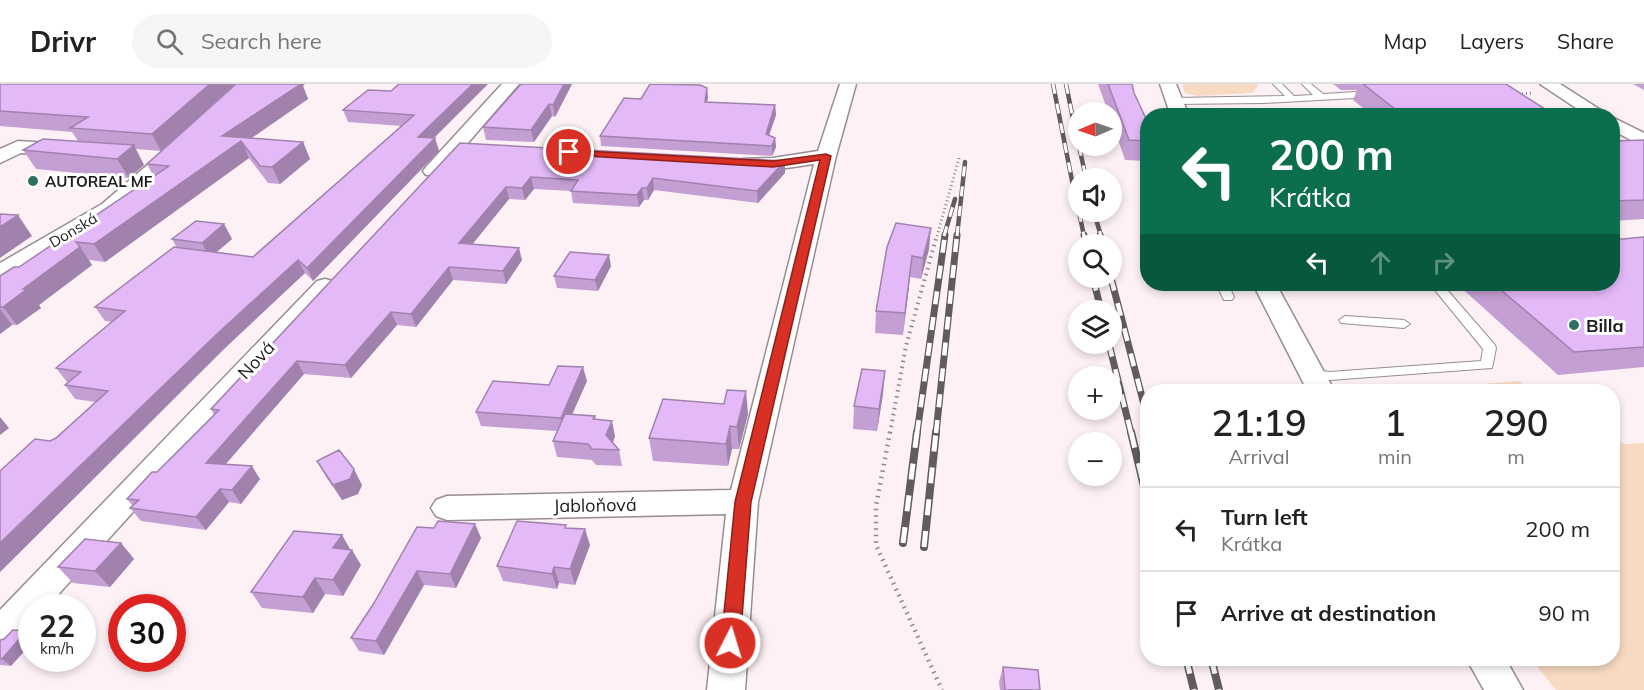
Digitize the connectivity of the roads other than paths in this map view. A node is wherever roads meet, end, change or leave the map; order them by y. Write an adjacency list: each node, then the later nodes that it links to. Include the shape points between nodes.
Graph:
1 (511, 84): 22 (street, via 468,147)
2 (848, 84): 17 (street)
3 (1276, 84): 10 (lane)
4 (1306, 84): 9 (lane)
5 (1337, 84): 8 (lane)
6 (1544, 88): 12 (street)
7 (1383, 93): 8 (lane)
8 (1350, 95): 9 (lane)
9 (1320, 96): 10 (lane)
10 (1291, 97): 11 (lane)
11 (1174, 100)
12 (1588, 108)
13 (1620, 127): 15 (street)
14 (191, 136): 20 (street, Donská)
15 (1644, 141)
16 (87, 152): 18 (street, via 18,147)
17 (826, 156): 21 (street, via 773,164); 32 (street)
18 (0, 157)
19 (144, 157): 20 (street)
20 (167, 159): 24 (street, Donská, via 109,208)
21 (726, 161)
22 (416, 190)
23 (342, 268): 34 (street, Nová)
24 (0, 273)
25 (1225, 291): 28 (lane)
26 (1269, 291): 31 (street)
27 (1442, 291): 31 (lane, via 1490,348 1487,364 1330,376)
28 (1228, 297)
29 (1345, 320): 30 (lane)
30 (1404, 324)
31 (1317, 383)
32 (743, 502): 33 (street, Jabloňová); 36 (street)
33 (447, 508)
34 (0, 634)
35 (1489, 666): 37 (street)
36 (726, 690)
37 (1504, 690)

